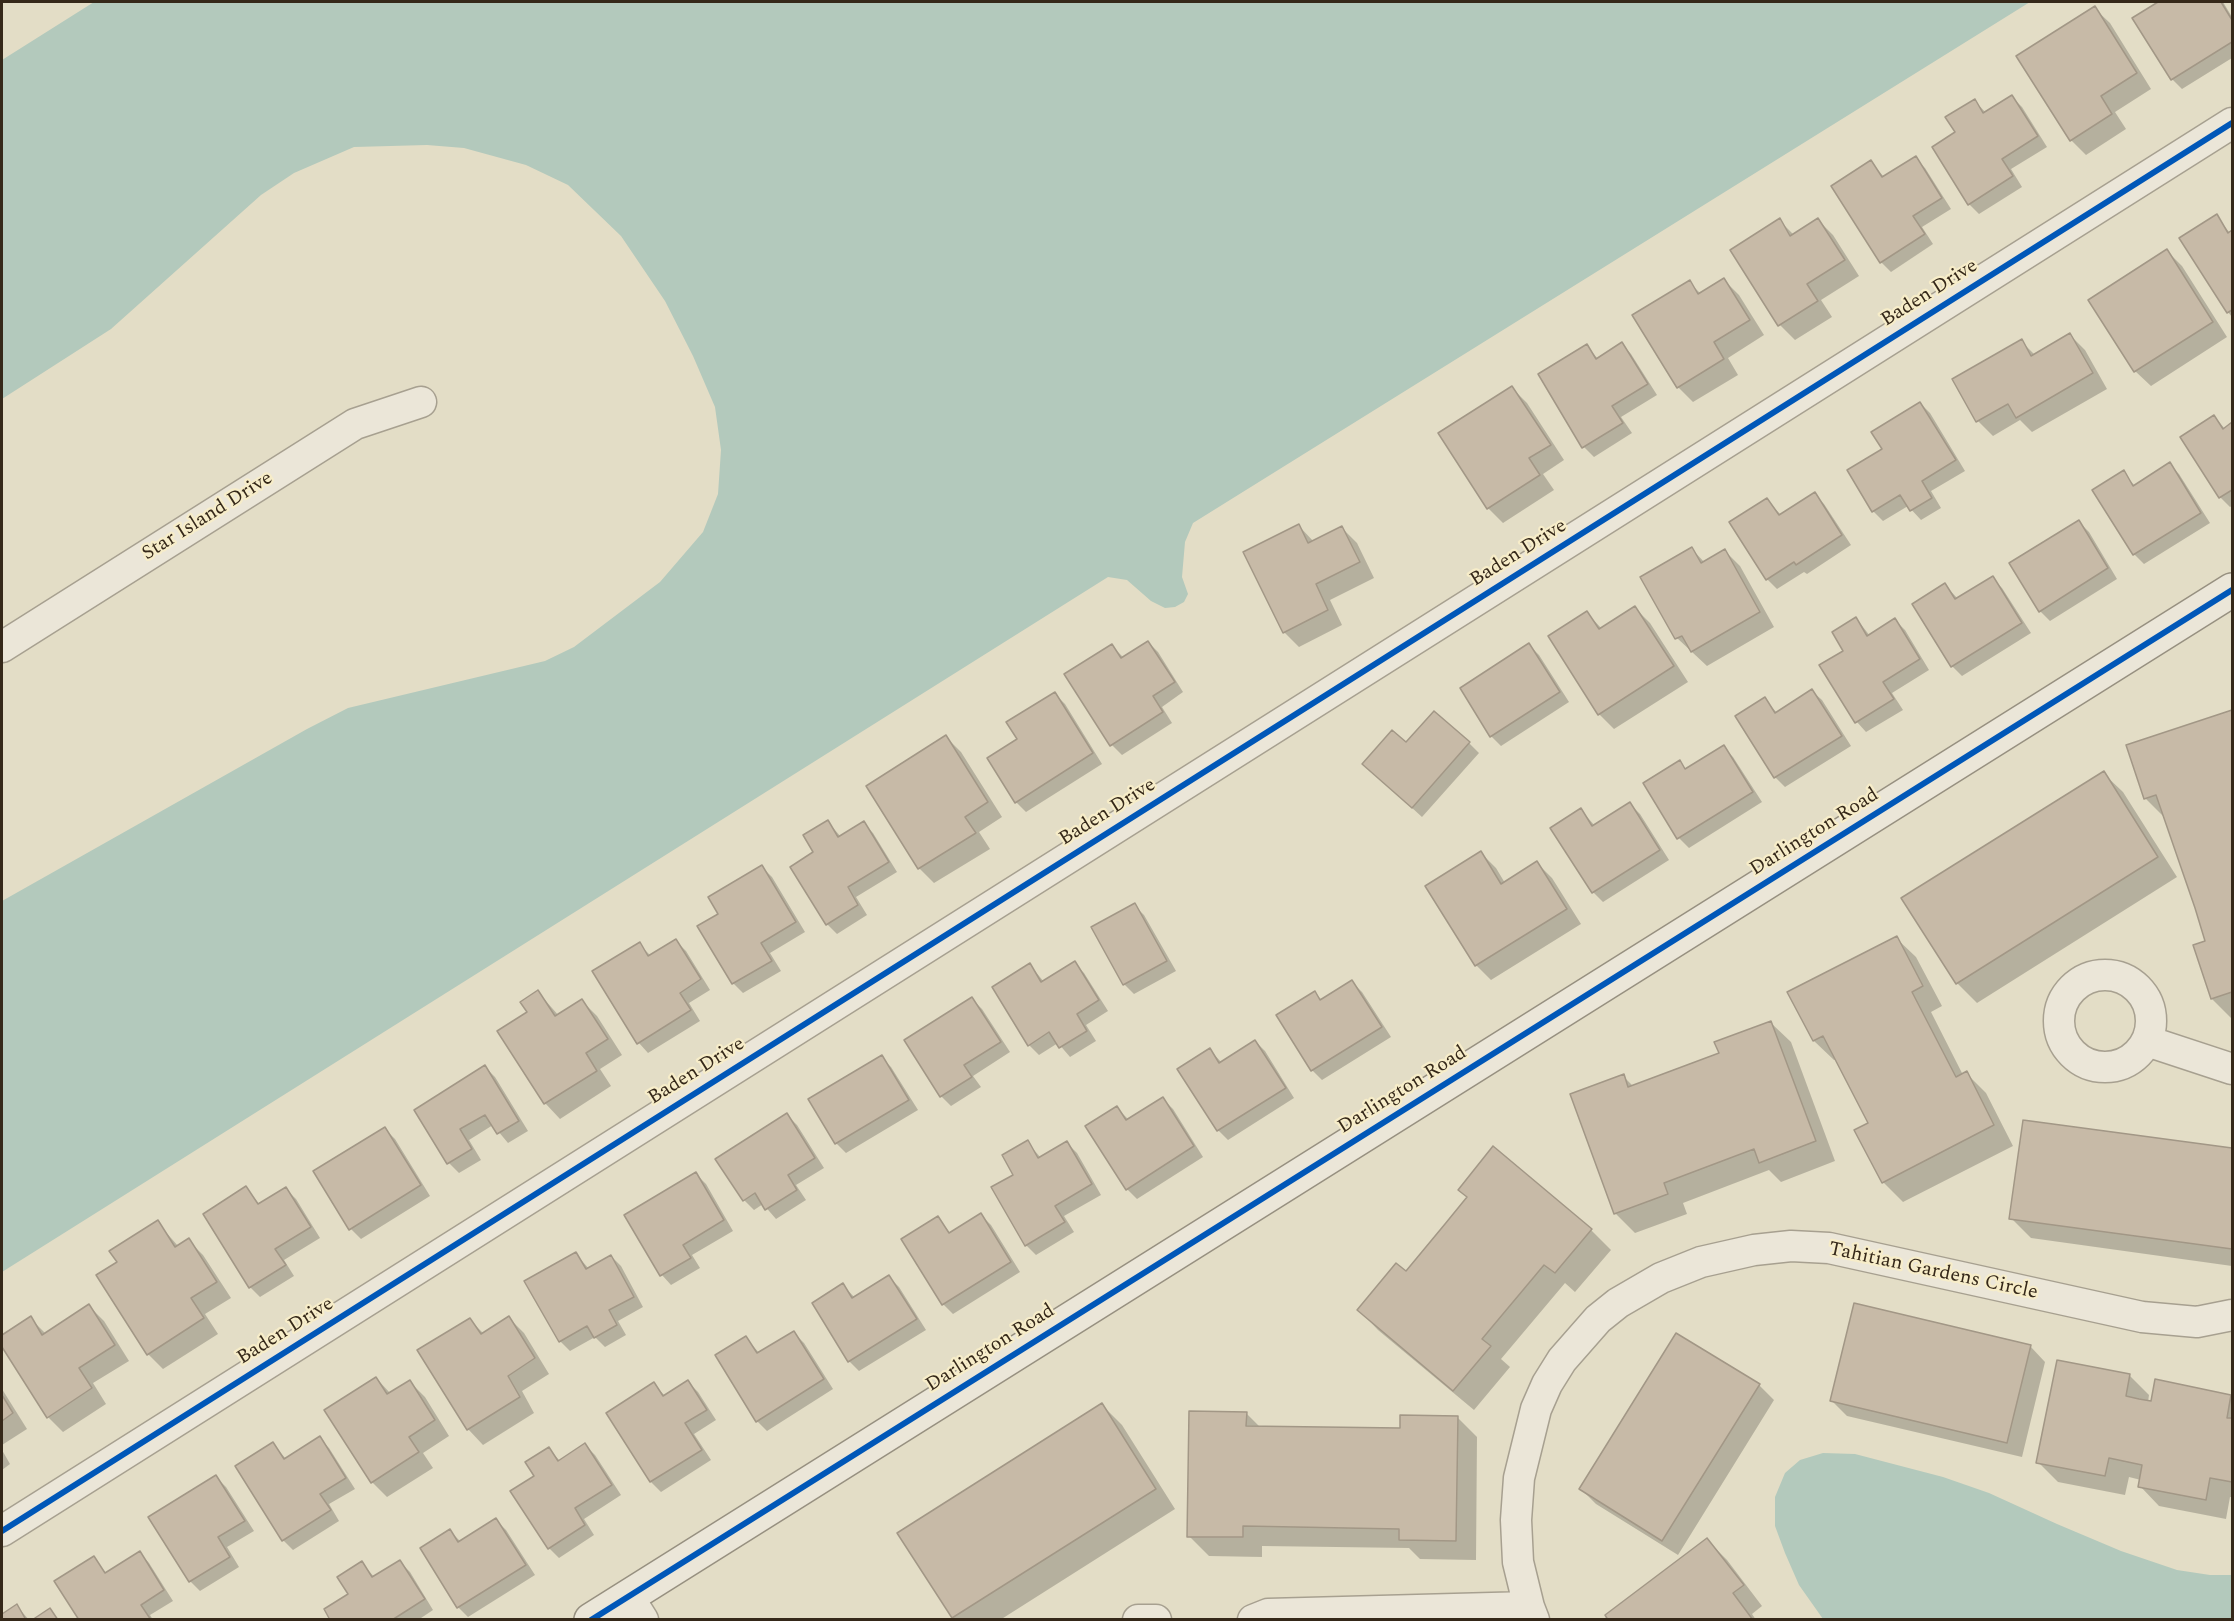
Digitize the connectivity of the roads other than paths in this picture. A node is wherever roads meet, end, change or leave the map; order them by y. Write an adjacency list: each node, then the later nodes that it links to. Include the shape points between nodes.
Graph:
1 (2232, 123): 8 (street, Baden Drive)
2 (421, 402): 4 (street, Star Island Drive, via 355,424)
3 (2232, 590): 9 (street, Darlington Road)
4 (2, 647)
5 (2147, 1041): 6 (street)
6 (2232, 1069)
7 (2232, 1315): 10 (street, Tahitian Gardens Circle, via 2197,1322 2142,1317 1829,1248 1791,1246 1754,1250 1701,1262 1661,1278 1598,1319 1562,1360 1536,1409 1519,1478 1516,1520 1518,1562)
8 (2, 1531)
9 (635, 1608): 11 (street, Darlington Road)
10 (1531, 1613): 14 (street, Tahitian Gardens Circle, via 1268,1614)
11 (591, 1620)
12 (1138, 1620): 13 (street)
13 (1156, 1620)
14 (1253, 1620)

